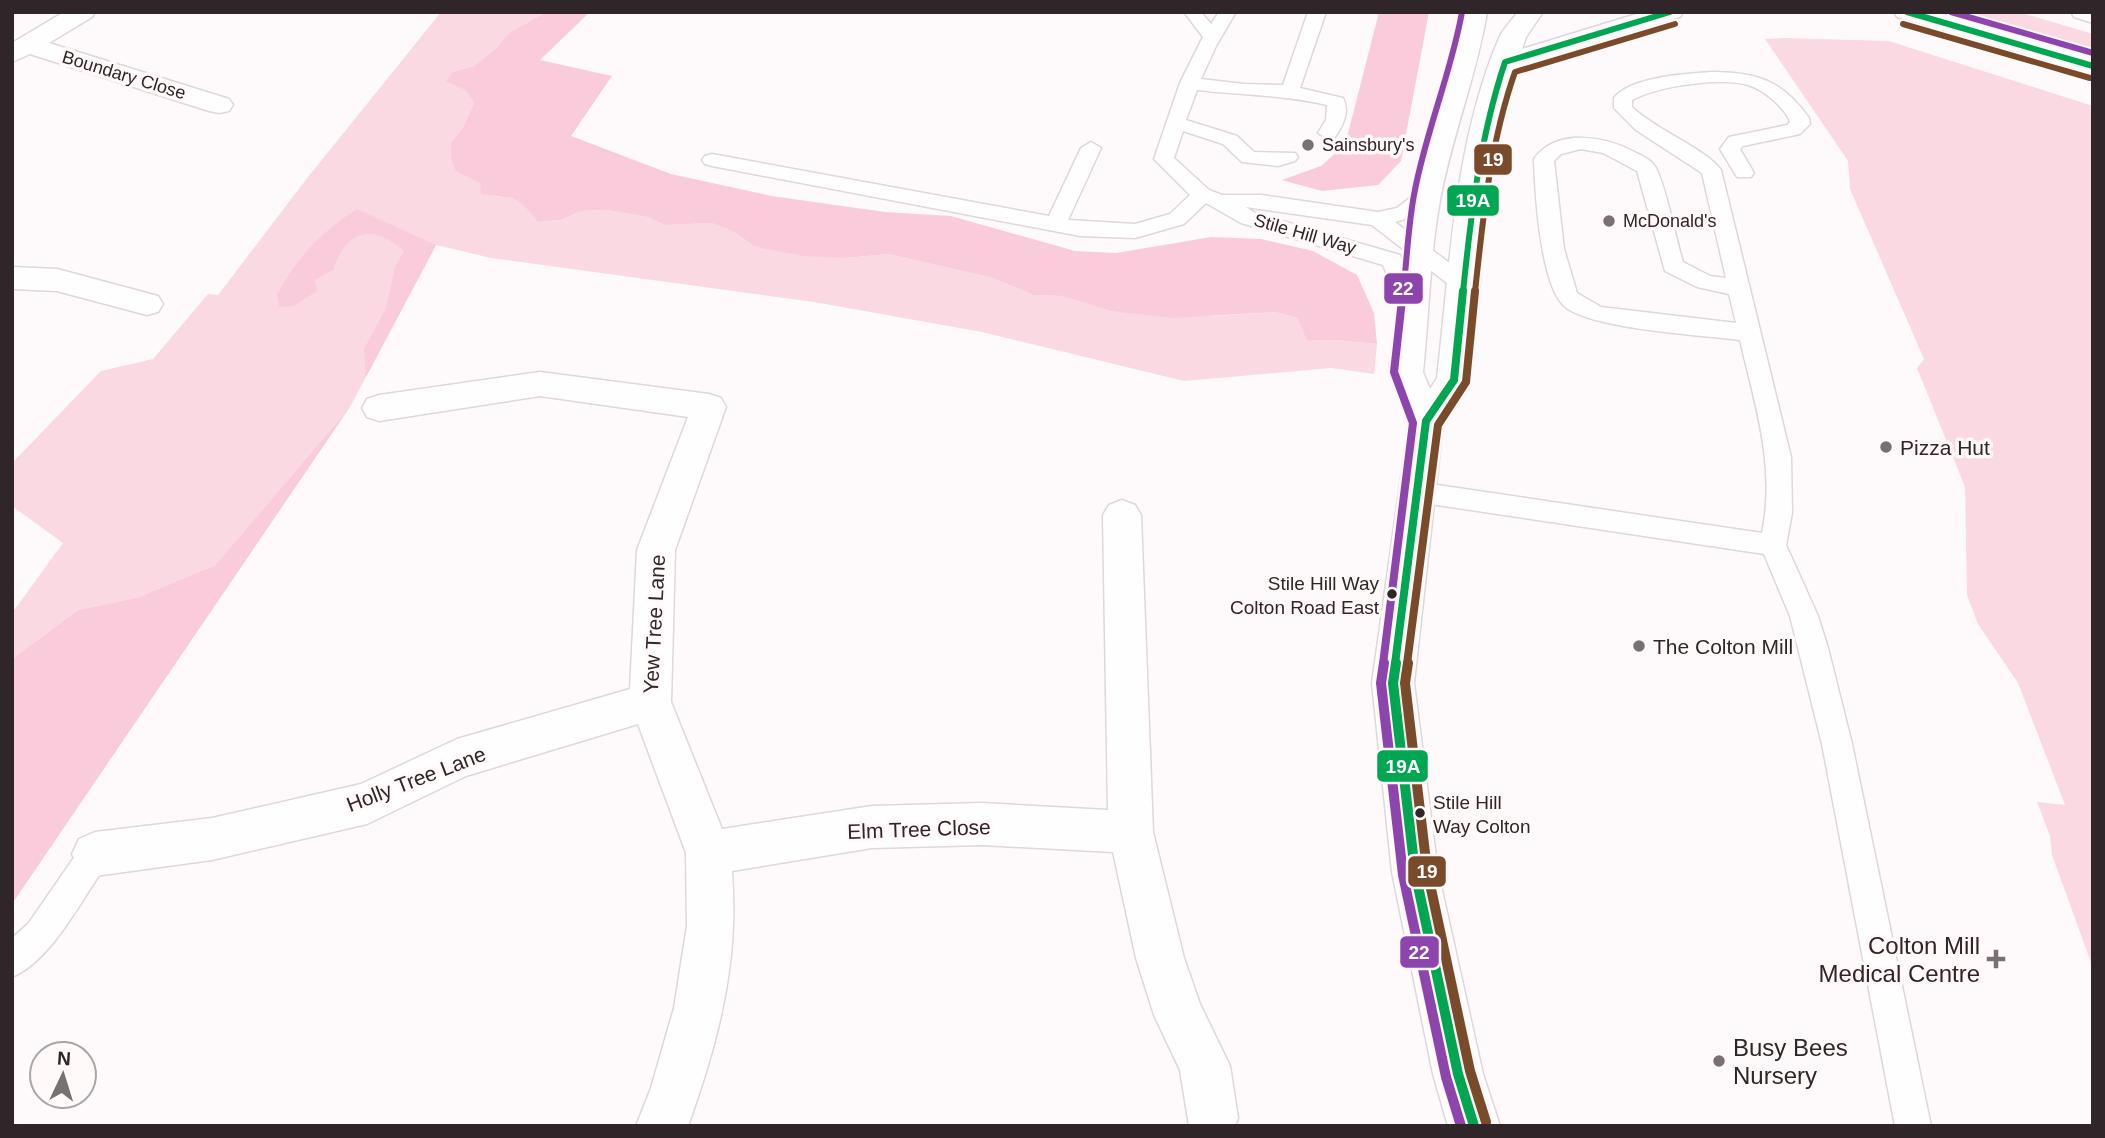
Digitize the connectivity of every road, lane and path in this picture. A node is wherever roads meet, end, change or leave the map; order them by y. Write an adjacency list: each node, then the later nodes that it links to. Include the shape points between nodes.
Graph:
1 (83, 12): 12 (street)
2 (1192, 12): 11 (lane)
3 (1228, 12): 11 (lane)
4 (1317, 12): 16 (lane)
5 (1474, 12): 24 (street, via 1468,49)
6 (1531, 12): 13 (street, via 1513,36)
7 (1671, 12): 13 (street)
8 (1906, 12): 14 (street)
9 (2083, 12): 10 (street)
10 (2093, 15)
11 (1211, 36): 15 (lane)
12 (20, 50): 17 (street, Boundary Close)
13 (1505, 62): 26 (street, via 1489,109)
14 (2093, 66)
15 (1189, 83): 16 (lane); 18 (lane)
16 (1290, 91): 19 (lane, via 1336,103 1336,120)
17 (219, 105)
18 (1176, 123): 21 (lane, via 1230,140 1249,158); 25 (lane, via 1164,159)
19 (1328, 133)
20 (1091, 148): 28 (lane)
21 (1288, 157)
22 (712, 160): 28 (lane)
23 (1744, 173): 32 (lane, via 1730,149 1736,141 1793,130 1800,124 1800,118 1760,82 1728,76 1645,87 1623,98 1623,108 1635,121 1712,170)
24 (1426, 196): 27 (lane, Stile Hill Way, via 1404,213); 29 (street)
25 (1212, 198): 27 (lane, Stile Hill Way); 28 (lane, via 1177,219 1135,231); 29 (lane, Stile Hill Way, via 1248,218)
26 (1471, 212): 29 (lane, via 1447,258); 31 (street)
27 (1378, 219): 29 (lane, Stile Hill Way)
28 (1055, 225)
29 (1415, 257): 31 (lane, Stile Hill Way); 36 (street, via 1406,372)
30 (12, 278): 33 (street, via 57,280)
31 (1464, 285): 36 (street, via 1454,380)
32 (1738, 288): 34 (lane); 34 (lane, via 1705,282 1673,266 1646,168 1634,157 1599,146 1570,144 1552,149 1544,159 1561,279 1566,296 1577,306 1598,314)
33 (146, 304)
34 (1750, 333): 39 (lane, via 1779,457 1779,513)
35 (379, 408): 40 (street, Yew Tree Lane, via 540,384 709,407 656,550)
36 (1426, 421): 37 (street)
37 (1417, 492): 39 (lane); 47 (street, via 1393,683 1415,872 1458,1074)
38 (1122, 515): 41 (street)
39 (1773, 545): 48 (lane, via 1804,616 1817,660)
40 (650, 702): 42 (street, Yew Tree Lane); 43 (street, Holly Tree Lane, via 457,759 367,803 212,839)
41 (1132, 832): 42 (street, Elm Tree Close, via 982,824 872,827); 45 (street, via 1160,958 1179,1015 1205,1066)
42 (709, 853): 46 (street, Yew Tree Lane, via 710,926 698,1008)
43 (95, 854): 44 (lane, via 39,936)
44 (12, 961)
45 (1208, 1122)
46 (662, 1126)
47 (1474, 1126)
48 (1913, 1126)

